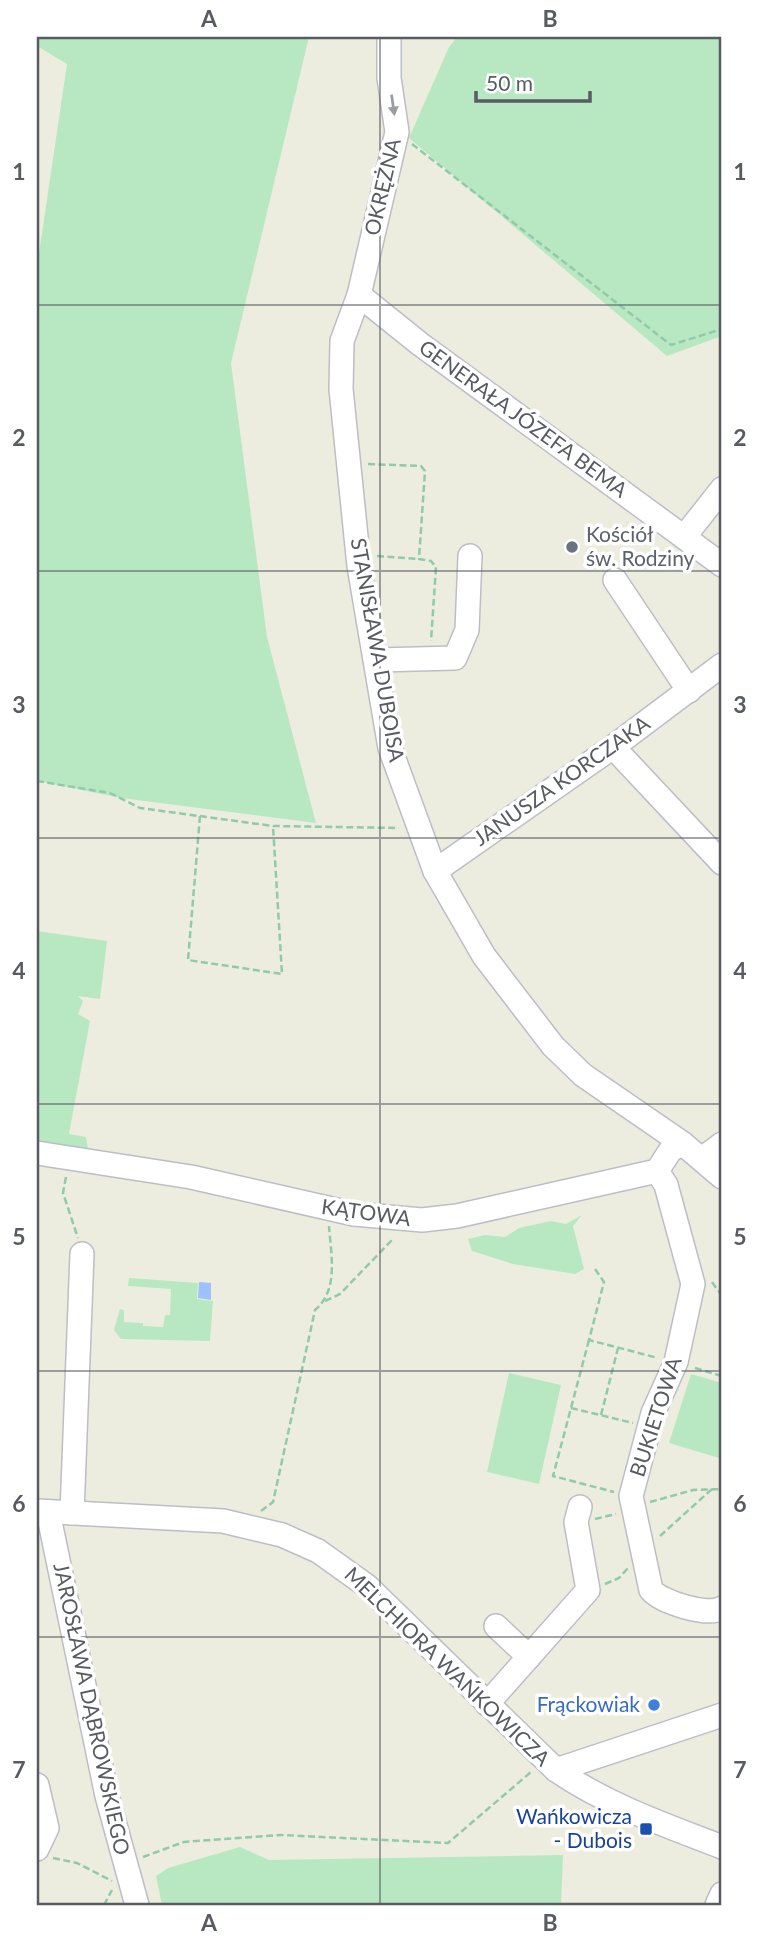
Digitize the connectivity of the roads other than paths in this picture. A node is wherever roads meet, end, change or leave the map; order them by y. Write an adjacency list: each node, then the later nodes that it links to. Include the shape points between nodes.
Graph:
1 (389, 37): 2 (street, OKRĘŻNA, one-way to 2, via 397,132)
2 (359, 295): 4 (street, GENERAŁA JÓZEFA BEMA); 8 (street, STANISŁAWA DUBOISA, via 342,341 341,389 358,555)
3 (722, 489): 4 (street)
4 (684, 537): 6 (street, GENERAŁA JÓZEFA BEMA)
5 (470, 556): 8 (street, via 467,630 455,658)
6 (722, 565)
7 (615, 580): 10 (street)
8 (377, 660): 13 (street, STANISŁAWA DUBOISA, via 390,748)
9 (722, 665): 10 (street, JANUSZA KORCZAKA)
10 (689, 691): 11 (street, JANUSZA KORCZAKA)
11 (614, 747): 12 (street); 13 (street, JANUSZA KORCZAKA)
12 (722, 863)
13 (435, 871): 14 (street, STANISŁAWA DUBOISA, via 484,956 553,1046 583,1075)
14 (682, 1143): 17 (street, STANISŁAWA DUBOISA); 18 (street, via 670,1151)
15 (722, 1144): 17 (street)
16 (37, 1153): 18 (street, KĄTOWA, via 191,1177 386,1219 446,1218)
17 (703, 1158): 19 (street, STANISŁAWA DUBOISA)
18 (657, 1171): 24 (street, BUKIETOWA, via 666,1185 693,1284 676,1362 649,1427 631,1500 651,1590 659,1598 708,1611)
19 (722, 1177)
20 (82, 1254): 22 (street)
21 (42, 1511): 22 (street, MELCHIORA WAŃKOWICZA); 34 (street, JAROSŁAWA DĄBROWSKIEGO)
22 (72, 1513): 27 (street, MELCHIORA WAŃKOWICZA, via 223,1521 254,1527 318,1551 346,1569)
23 (578, 1515): 26 (street, via 589,1590)
24 (722, 1608)
25 (496, 1626): 26 (street)
26 (529, 1657): 27 (street)
27 (487, 1704): 29 (street, MELCHIORA WAŃKOWICZA)
28 (722, 1715): 29 (street)
29 (550, 1765): 31 (street, MELCHIORA WAŃKOWICZA, via 584,1790 617,1806)
30 (37, 1785): 32 (street, via 47,1828)
31 (722, 1847)
32 (40, 1852)
33 (722, 1894): 35 (street)
34 (136, 1905)
35 (717, 1905)

